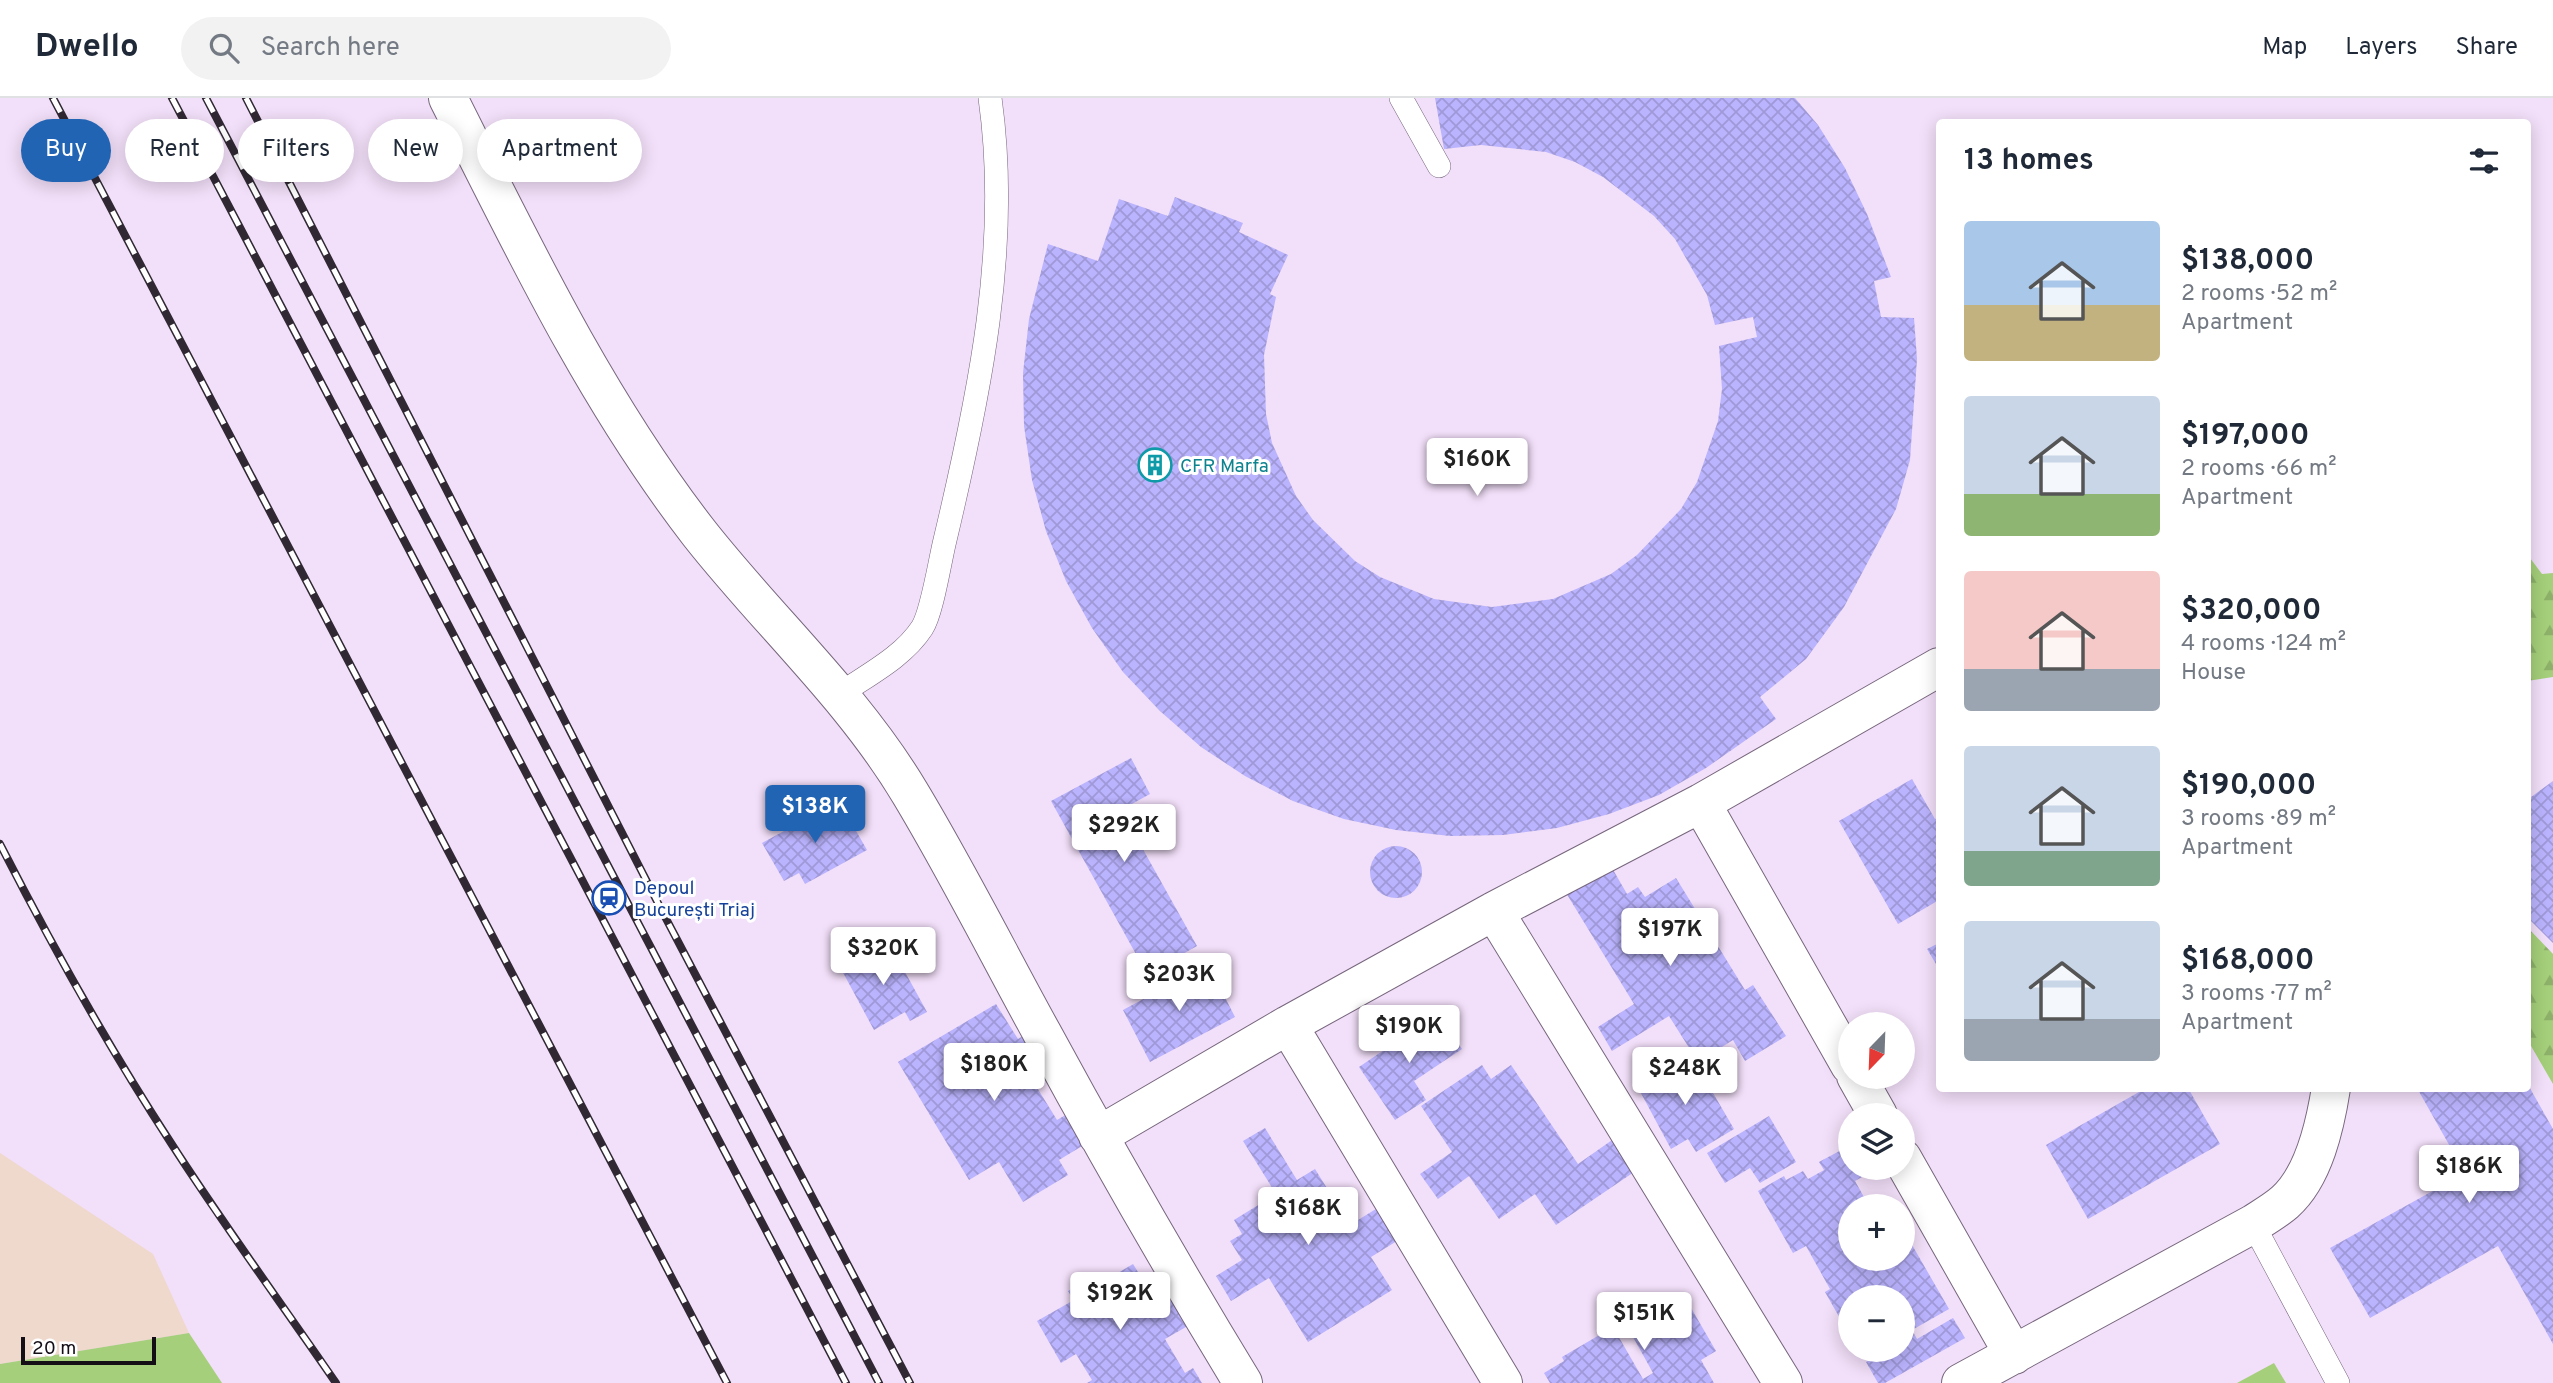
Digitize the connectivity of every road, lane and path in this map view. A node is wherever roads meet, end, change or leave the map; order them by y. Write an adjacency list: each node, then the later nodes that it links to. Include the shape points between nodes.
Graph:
1 (448, 98): 6 (street, via 534,269 645,458 698,532)
2 (990, 98): 6 (lane, via 997,230 986,337 924,626 898,656)
3 (1401, 98): 4 (lane)
4 (1439, 166)
5 (1936, 669): 7 (street)
6 (840, 694): 12 (street, via 909,790)
7 (1701, 803): 8 (street); 10 (street)
8 (1494, 911): 9 (street); 18 (street)
9 (1288, 1026): 12 (street); 17 (street)
10 (1838, 1044)
11 (2330, 1092): 14 (street, via 2306,1175 2286,1202)
12 (1098, 1136): 16 (street)
13 (1915, 1180): 15 (street)
14 (2253, 1224): 15 (street); 20 (lane)
15 (2014, 1355): 19 (street)
16 (1243, 1383)
17 (1503, 1383)
18 (1783, 1383)
19 (1961, 1383)
20 (2337, 1383)

